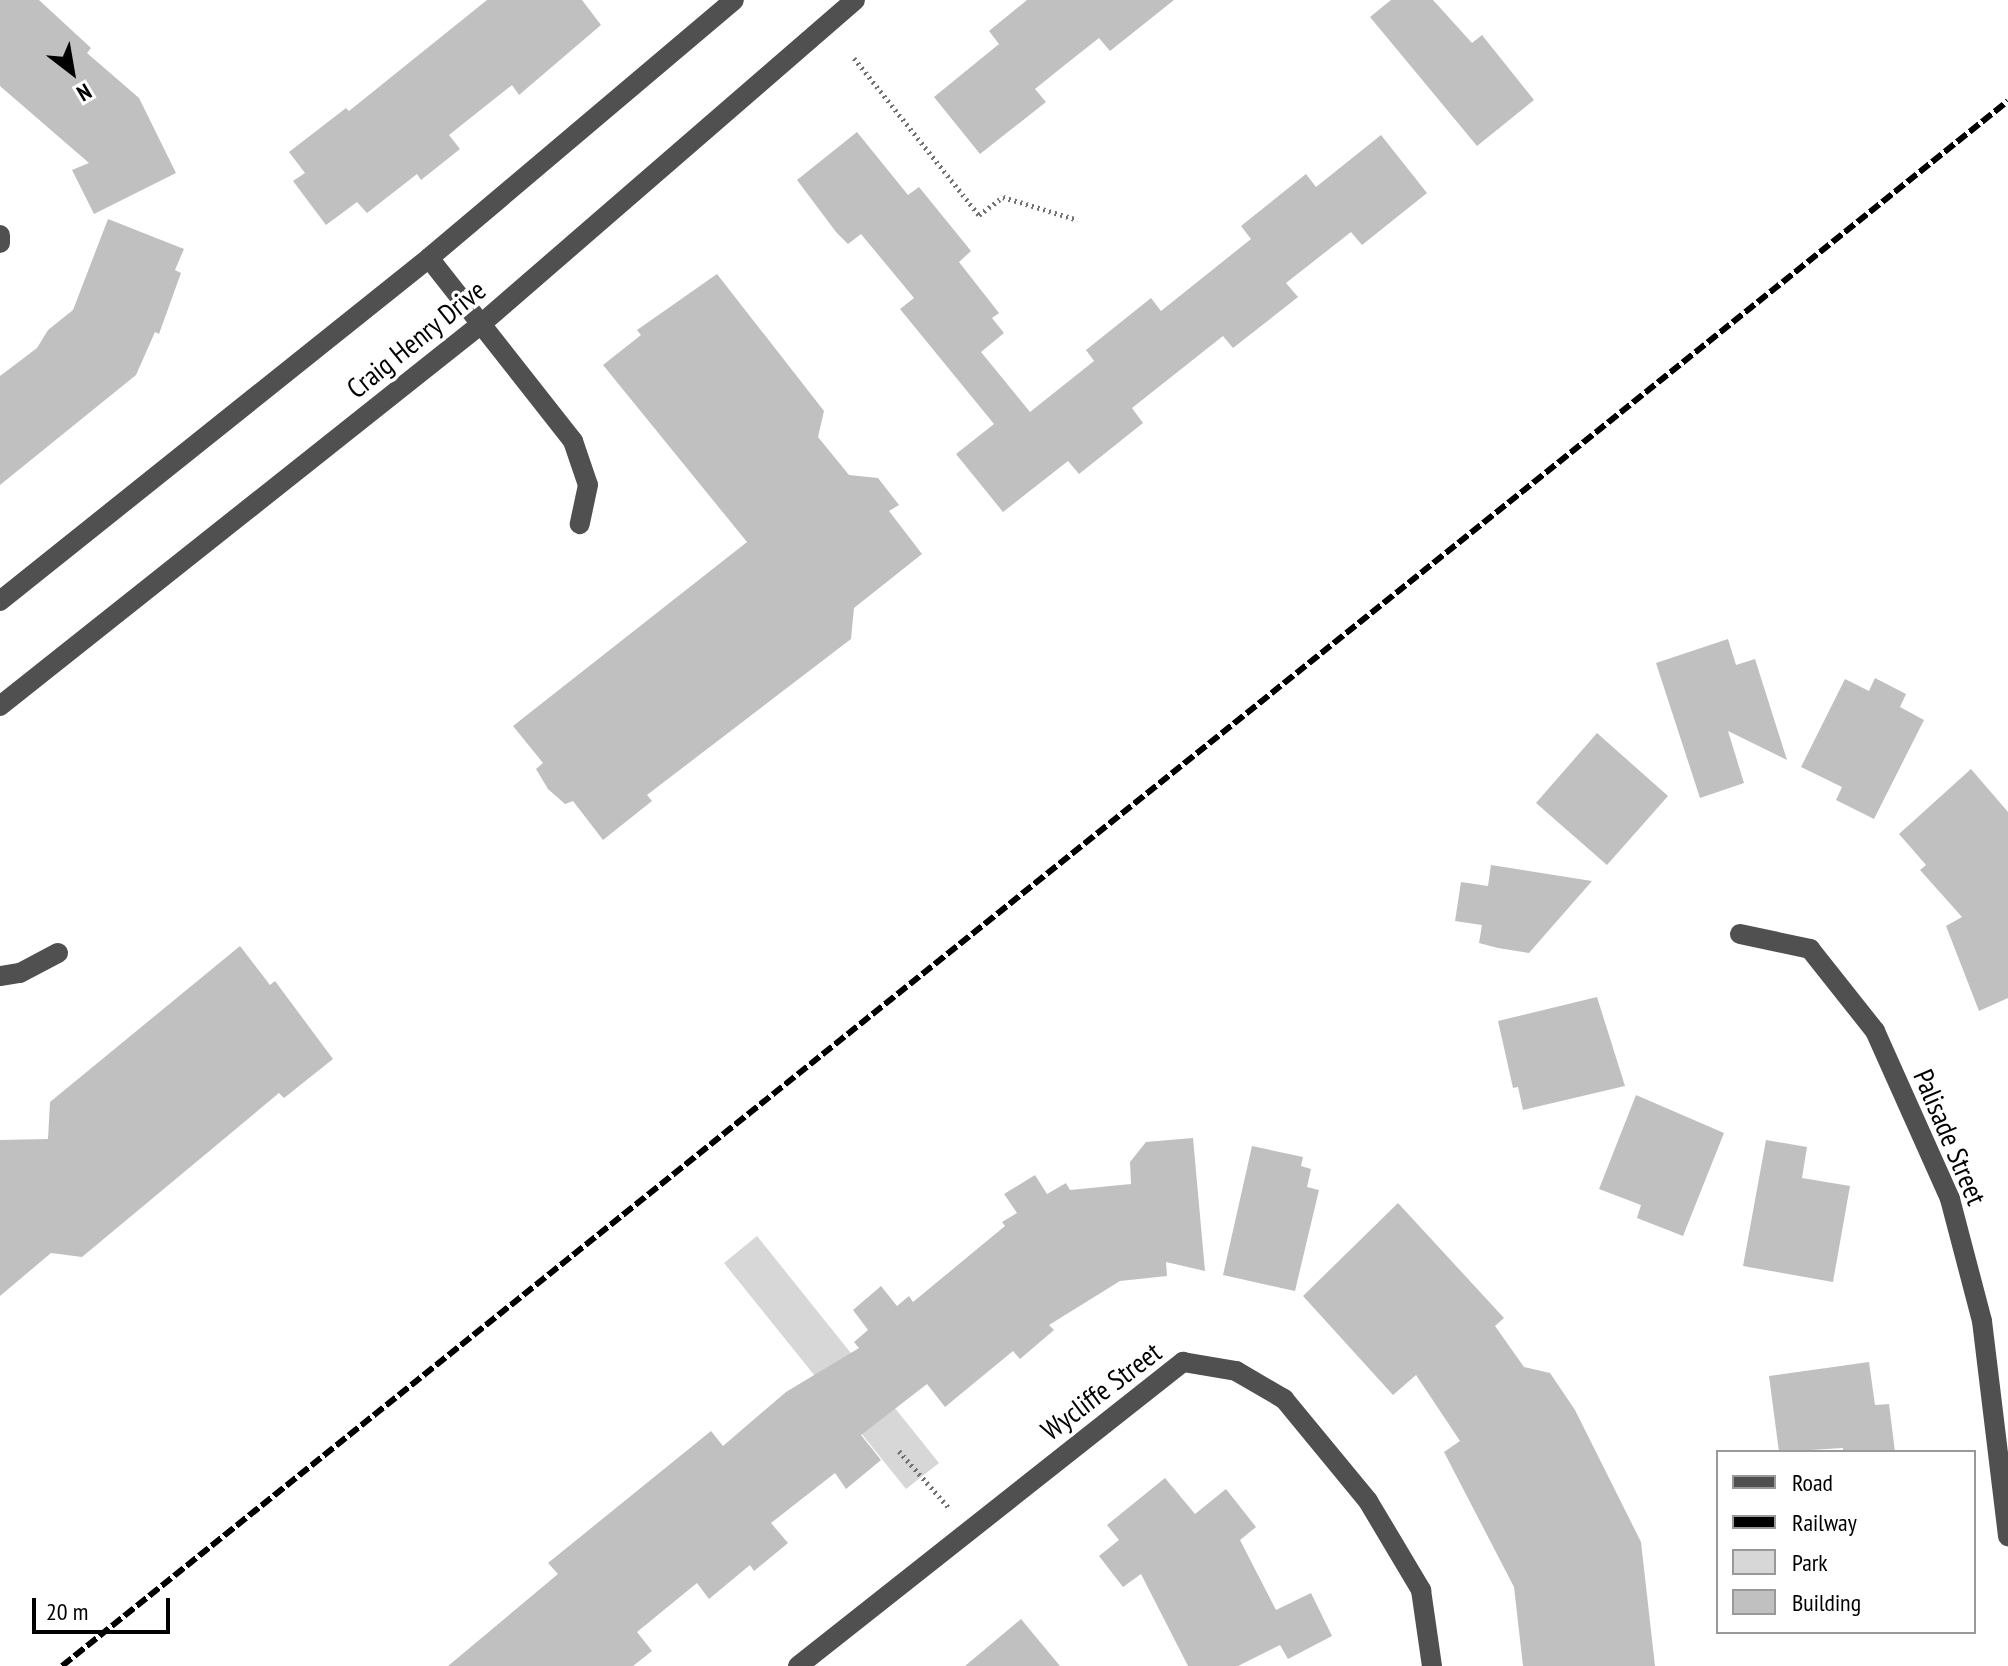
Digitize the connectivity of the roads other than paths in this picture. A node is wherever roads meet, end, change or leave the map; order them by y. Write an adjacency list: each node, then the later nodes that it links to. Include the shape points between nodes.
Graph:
1 (734, 0): 5 (street, Craig Henry Drive)
2 (855, 0): 6 (street, Craig Henry Drive)
3 (0, 235): 4 (street)
4 (0, 243)
5 (429, 258): 6 (street); 8 (street, Craig Henry Drive)
6 (480, 325): 7 (street, via 573,441 588,485); 9 (street, Craig Henry Drive)
7 (580, 524)
8 (0, 601)
9 (0, 706)
10 (1740, 934): 13 (street, Palisade Street, via 1810,949 1875,1031 1950,1199 1982,1321)
11 (58, 953): 12 (street, via 20,973)
12 (0, 976)
13 (2008, 1536)
14 (798, 1666): 15 (street, Wycliffe Street, via 1183,1362 1236,1371 1284,1399 1368,1501 1421,1590)
15 (1432, 1666)

